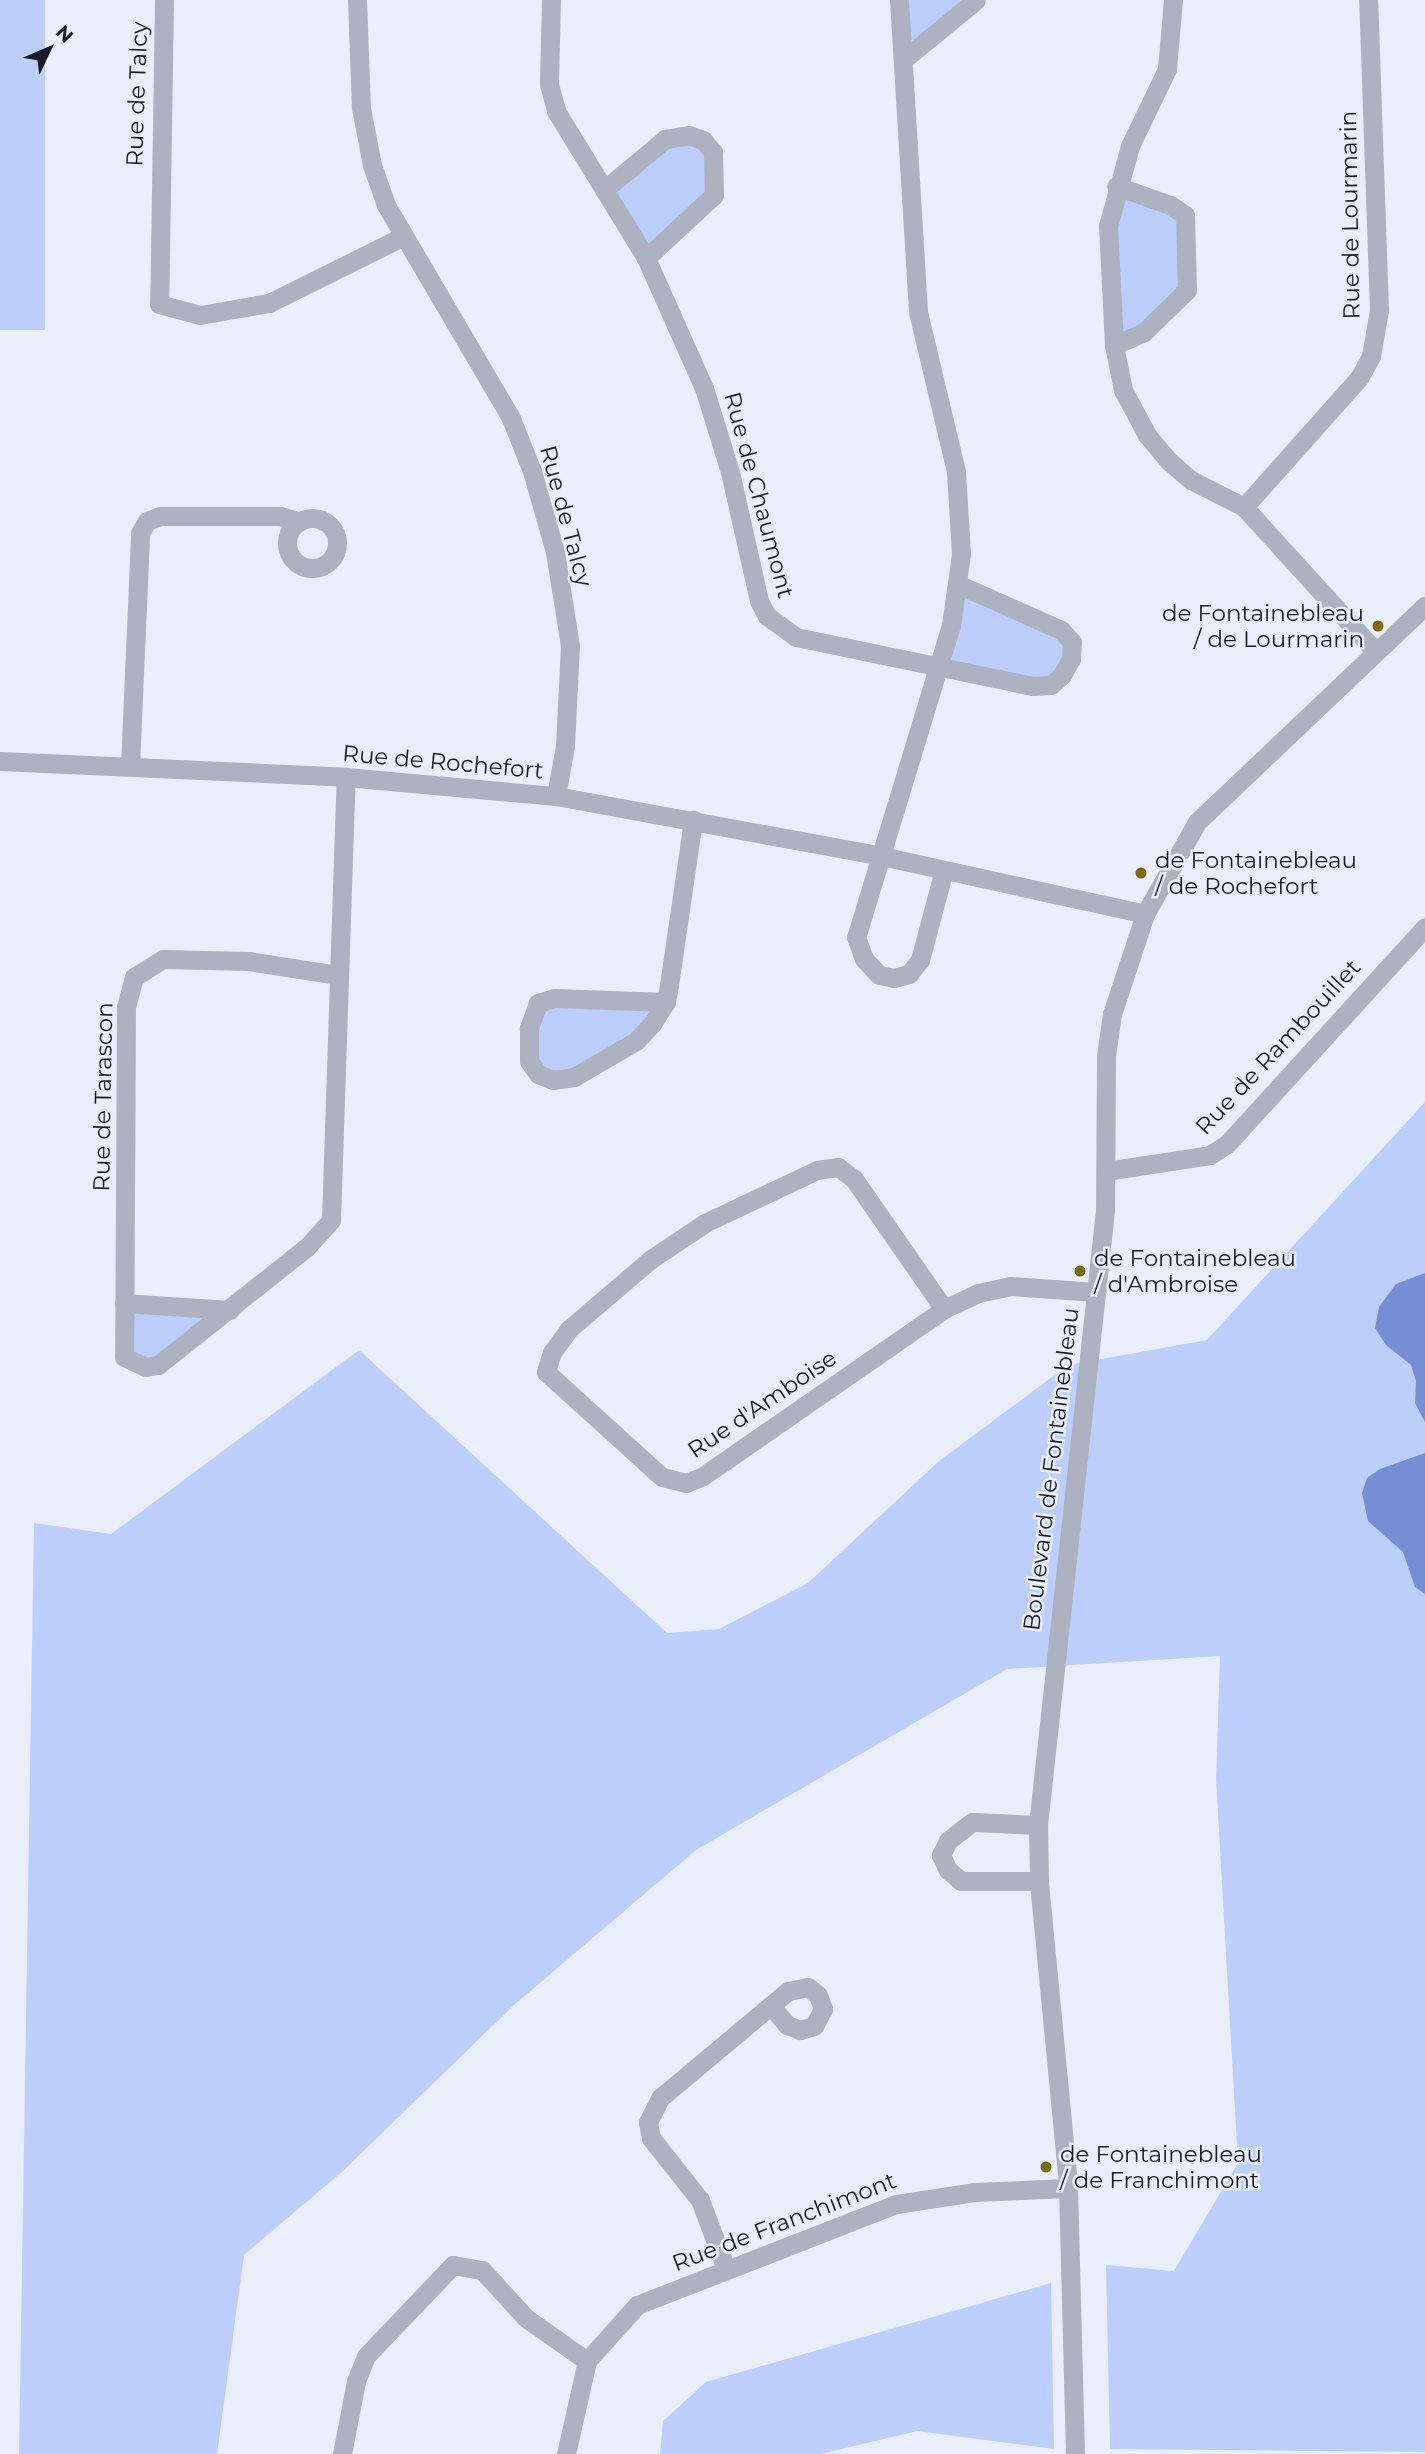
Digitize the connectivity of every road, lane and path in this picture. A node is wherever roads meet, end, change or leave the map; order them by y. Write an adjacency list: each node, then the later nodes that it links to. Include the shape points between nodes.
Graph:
1 (164, 0): 11 (street, Rue de Talcy, via 159,304 200,315 269,303)
2 (357, 0): 11 (street, Rue de Talcy, via 361,108 372,165 386,205)
3 (551, 0): 10 (street, Rue de Chaumont, via 549,84 556,111)
4 (899, 0): 8 (street)
5 (976, 0): 8 (street)
6 (1173, 0): 9 (street, via 1167,68)
7 (1368, 0): 14 (street, Rue de Lourmarin, via 1379,310 1374,346 1359,378)
8 (903, 60): 16 (street, via 918,312 956,472)
9 (1116, 186): 13 (street, via 1107,263); 13 (street, via 1185,215 1187,290 1144,332)
10 (604, 190): 12 (street, Rue de Chaumont); 12 (street, via 666,139 689,135 703,140 713,152 714,195)
11 (404, 236): 23 (street, Rue de Talcy, via 510,416 532,471 555,552 570,646 565,746)
12 (646, 258): 19 (street, Rue de Chaumont, via 704,388 730,472 759,601 767,616 796,637)
13 (1114, 345): 14 (street, via 1123,390 1147,435 1191,480)
14 (1244, 507): 18 (street)
15 (298, 521): 21 (street, via 280,516 174,516 147,521 140,533)
16 (960, 585): 19 (street); 19 (street, Rue de Chaumont, via 1061,630 1072,642 1070,659 1051,685 1033,686)
17 (1425, 606): 18 (street, Boulevard de Fontainebleau)
18 (1375, 651): 27 (street, Boulevard de Fontainebleau, via 1197,822)
19 (940, 663): 25 (street)
20 (0, 761): 21 (street, Rue de Rochefort)
21 (130, 766): 22 (street, Rue de Rochefort)
22 (346, 778): 23 (street, Rue de Rochefort); 29 (street, Rue de Tarascon)
23 (556, 796): 24 (street, Rue de Rochefort)
24 (693, 820): 25 (street, Rue de Rochefort); 30 (street)
25 (877, 855): 26 (street, Rue de Rochefort); 26 (street, via 856,937 864,959 878,975 894,978 909,974 920,960)
26 (944, 870): 27 (street, Rue de Rochefort)
27 (1144, 914): 31 (street, Boulevard de Fontainebleau, via 1122,974 1109,1035)
28 (1425, 927): 31 (street, Rue de Rambouillet, via 1227,1144 1210,1155)
29 (338, 975): 33 (street, Rue de Tarascon, via 249,961 163,960 134,977 126,1007); 35 (street, Rue de Tarascon, via 331,1220 307,1247)
30 (666, 1002): 30 (street, via 636,1041 574,1077 553,1080 538,1074 528,1061 529,1028 538,1003 554,998)
31 (1106, 1171): 32 (street, Boulevard de Fontainebleau)
32 (1096, 1292): 34 (street, Rue d'Amboise, via 1010,1286); 36 (street, Boulevard de Fontainebleau)
33 (124, 1303): 35 (street); 35 (street, Rue de Tarascon, via 124,1357 145,1367 158,1365)
34 (944, 1308): 34 (street, Rue d'Amboise, via 703,1476 686,1483 662,1476 546,1372 552,1352 569,1329 650,1259 705,1223 817,1170 838,1167 854,1179)
35 (230, 1310)
36 (1038, 1825): 37 (street, Boulevard de Fontainebleau); 37 (street, via 972,1822 948,1841 941,1855 944,1865 961,1881)
37 (1039, 1881): 39 (street, Boulevard de Fontainebleau)
38 (771, 2006): 40 (street, via 660,2098 648,2122 651,2138 700,2200)
39 (1068, 2188): 40 (street, Rue de Franchimont, via 915,2199); 44 (street, Boulevard de Fontainebleau)
40 (726, 2269): 41 (street, Rue de Franchimont, via 637,2305)
41 (587, 2361): 42 (street, via 526,2318 482,2270 453,2265 366,2356 356,2381); 43 (street, Rue de Franchimont)
42 (342, 2454)
43 (566, 2454)
44 (1075, 2454)

